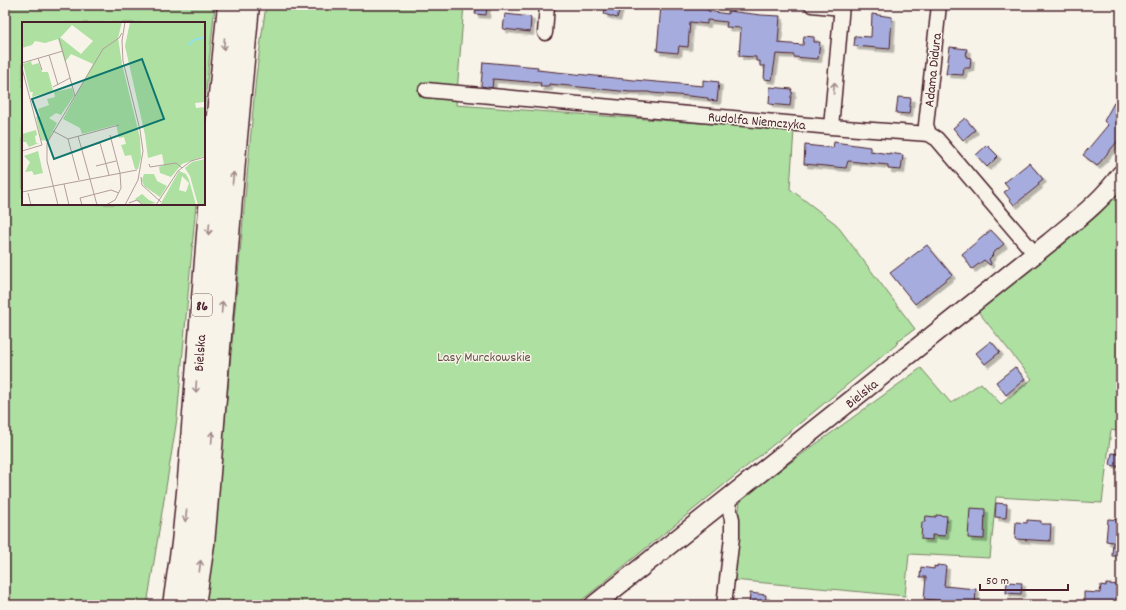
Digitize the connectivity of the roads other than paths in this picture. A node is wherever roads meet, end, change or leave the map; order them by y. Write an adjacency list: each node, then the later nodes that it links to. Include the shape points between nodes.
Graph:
1 (228, 5): 14 (main road, Bielska / 86, one-way to 14, via 188,492)
2 (248, 5): 15 (main road, Bielska / 86, one-way to 2, via 207,498)
3 (547, 5): 7 (street)
4 (812, 5): 6 (street)
5 (939, 5): 10 (street, Adama Didura, via 926,125)
6 (842, 6): 9 (street, one-way to 6)
7 (545, 33)
8 (426, 90): 9 (street, Rudolfa Niemczyka)
9 (831, 127): 10 (street, Rudolfa Niemczyka)
10 (929, 134): 12 (street)
11 (1119, 181): 12 (street, Bielska, via 1082,216)
12 (1035, 254): 13 (street, Bielska)
13 (727, 500): 16 (street, Bielska); 17 (street, via 732,519 732,537)
14 (174, 605)
15 (194, 605)
16 (594, 605)
17 (724, 605)

